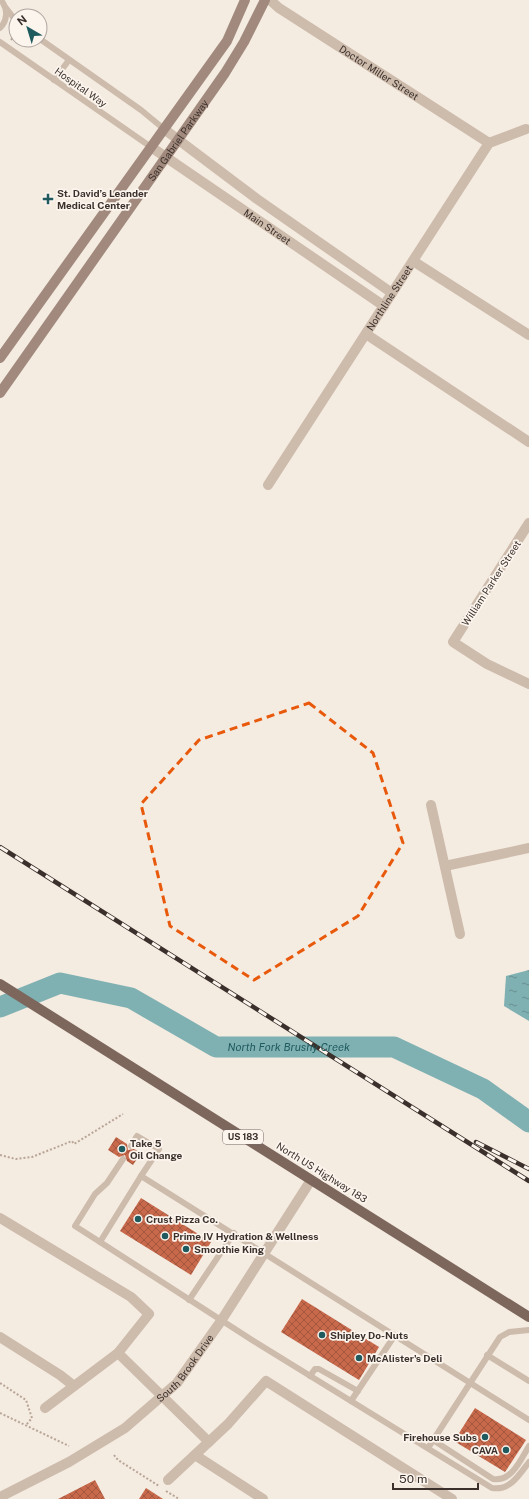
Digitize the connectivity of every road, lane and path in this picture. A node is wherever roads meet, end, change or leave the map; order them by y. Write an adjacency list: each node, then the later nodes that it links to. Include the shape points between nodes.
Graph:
1 (245, 0): 10 (street, San Gabriel Parkway, via 227,41)
2 (265, 0): 12 (street, San Gabriel Parkway, via 225,73)
3 (270, 0): 13 (street, Doctor Miller Street)
4 (3, 2): 5 (lane, via 6,17)
5 (0, 28)
6 (0, 42): 9 (lane, Hospital Way)
7 (48, 45): 8 (lane, Hospital Way)
8 (69, 60): 9 (lane); 10 (lane, Hospital Way)
9 (54, 80): 14 (lane, Hospital Way)
10 (164, 129): 12 (street, Main Street); 14 (street, San Gabriel Parkway)
11 (526, 129): 13 (street)
12 (178, 140): 15 (street, San Gabriel Parkway); 17 (street, Main Street)
13 (489, 143): 16 (street, Northline Street)
14 (152, 147): 15 (street, Main Street); 21 (street, San Gabriel Parkway)
15 (166, 157): 18 (street, Main Street); 22 (street, San Gabriel Parkway)
16 (413, 261): 17 (street, Northline Street); 20 (street)
17 (392, 293): 18 (street, Northline Street)
18 (384, 306): 19 (street, Northline Street)
19 (366, 334): 23 (street); 24 (street, Northline Street)
20 (529, 334)
21 (0, 358)
22 (0, 393)
23 (529, 442)
24 (268, 485)
25 (529, 523): 26 (street, William Parker Street, via 453,642 487,664)
26 (529, 684)
27 (431, 805): 29 (street)
28 (529, 848): 29 (street)
29 (445, 866): 30 (street)
30 (460, 934)
31 (0, 984): 37 (main road, North US Highway 183 / US 183)
32 (123, 1114): 34 (path, via 74,1144 72,1141 32,1157 16,1159)
33 (130, 1146): 36 (lane, via 137,1136 159,1149)
34 (0, 1155)
35 (123, 1159): 40 (lane, via 107,1183 95,1194 75,1226)
36 (141, 1176): 39 (lane); 40 (lane)
37 (311, 1180): 41 (street, South Brook Drive); 43 (main road, North US Highway 183 / US 183)
38 (0, 1218): 48 (street, via 131,1298 149,1314)
39 (234, 1233): 41 (lane); 42 (lane)
40 (100, 1242): 42 (lane)
41 (265, 1252): 44 (street, South Brook Drive); 46 (lane)
42 (189, 1300): 44 (lane)
43 (529, 1317)
44 (221, 1321): 50 (lane); 56 (street, South Brook Drive, via 177,1383)
45 (529, 1330): 49 (lane, via 509,1332 500,1337)
46 (395, 1335): 52 (lane); 55 (lane)
47 (0, 1337): 54 (street)
48 (118, 1353): 54 (street); 56 (street)
49 (487, 1355): 51 (lane); 52 (lane)
50 (310, 1376): 55 (lane, via 319,1369); 57 (lane)
51 (529, 1381)
52 (470, 1382): 60 (lane); 62 (lane)
53 (0, 1383): 61 (path, via 26,1400 32,1418)
54 (74, 1386): 58 (street)
55 (358, 1391): 57 (lane)
56 (163, 1397): 63 (street); 71 (street, South Brook Drive, via 125,1428 69,1462)
57 (351, 1401): 66 (lane)
58 (45, 1408)
59 (0, 1413): 61 (path)
60 (529, 1420)
61 (26, 1425): 64 (path)
62 (433, 1440): 65 (lane, via 493,1479 500,1480 507,1477 515,1468); 66 (lane)
63 (209, 1442): 68 (street); 74 (street, via 266,1381)
64 (69, 1446)
65 (529, 1446)
66 (428, 1448): 69 (lane, via 492,1488 500,1490 514,1481)
67 (114, 1455): 72 (path)
68 (195, 1455): 70 (street); 73 (street)
69 (529, 1462)
70 (168, 1480)
71 (0, 1497)
72 (179, 1499)
73 (263, 1499)
74 (452, 1499)

